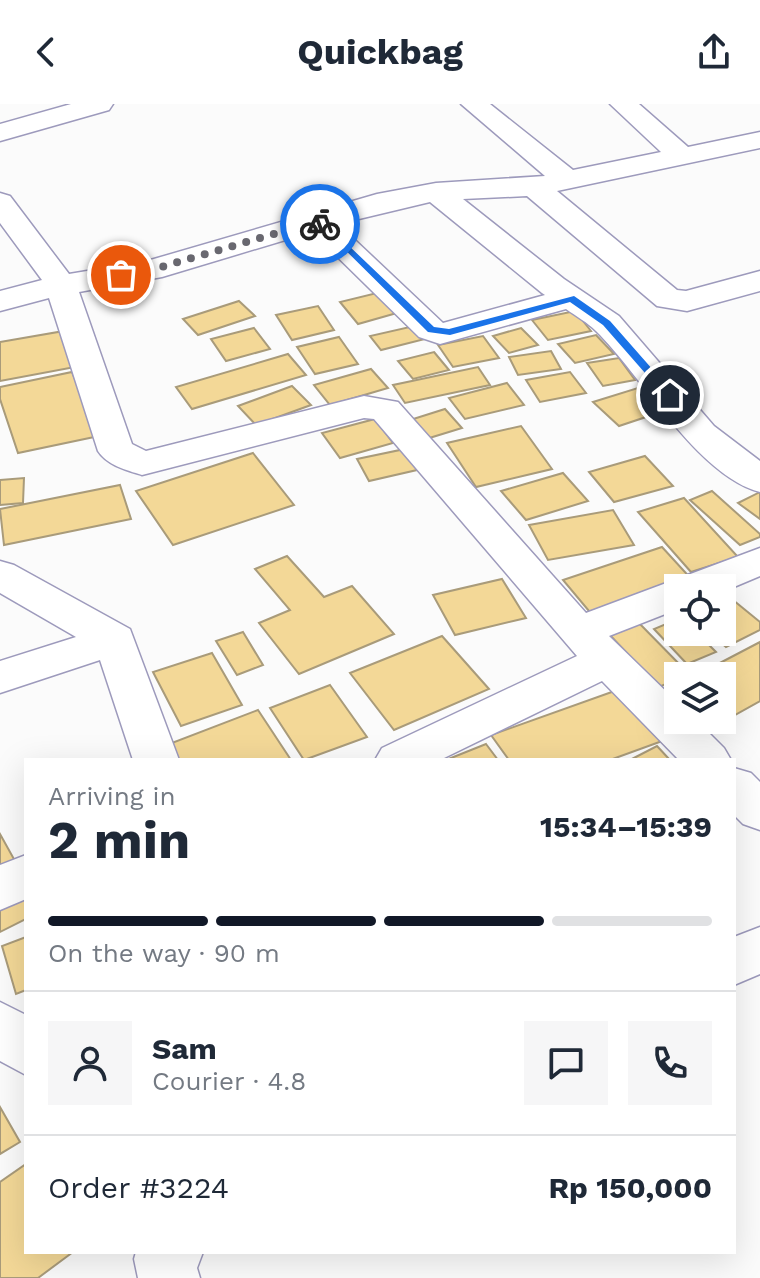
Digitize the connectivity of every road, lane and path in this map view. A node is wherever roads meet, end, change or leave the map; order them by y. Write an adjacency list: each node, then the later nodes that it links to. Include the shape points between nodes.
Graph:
1 (100, 104): 4 (street)
2 (474, 104): 7 (street)
3 (623, 104): 6 (street)
4 (0, 133)
5 (760, 140): 6 (street)
6 (682, 156): 7 (street)
7 (568, 180): 8 (street)
8 (534, 187): 9 (street); 12 (street, via 668,299 687,301)
9 (436, 192): 11 (street); 14 (street)
10 (0, 202): 13 (street)
11 (318, 221): 13 (street, via 151,270); 14 (street, via 440,334)
12 (760, 281)
13 (61, 285): 15 (street); 22 (street, via 116,451 142,463 364,407 385,410)
14 (571, 298): 16 (street, via 607,323 701,434)
15 (0, 301)
16 (760, 480)
17 (760, 561): 18 (street)
18 (727, 574)
19 (0, 575): 21 (street)
20 (664, 602): 22 (street)
21 (115, 640): 23 (street); 24 (street)
22 (593, 646): 25 (street); 26 (street)
23 (0, 677)
24 (155, 758)
25 (401, 758)
26 (706, 758)
27 (736, 788): 28 (street)
28 (760, 811)
29 (24, 876): 30 (street)
30 (0, 889)
31 (760, 949): 32 (street)
32 (736, 961)
33 (0, 1026): 34 (street)
34 (24, 1048)

